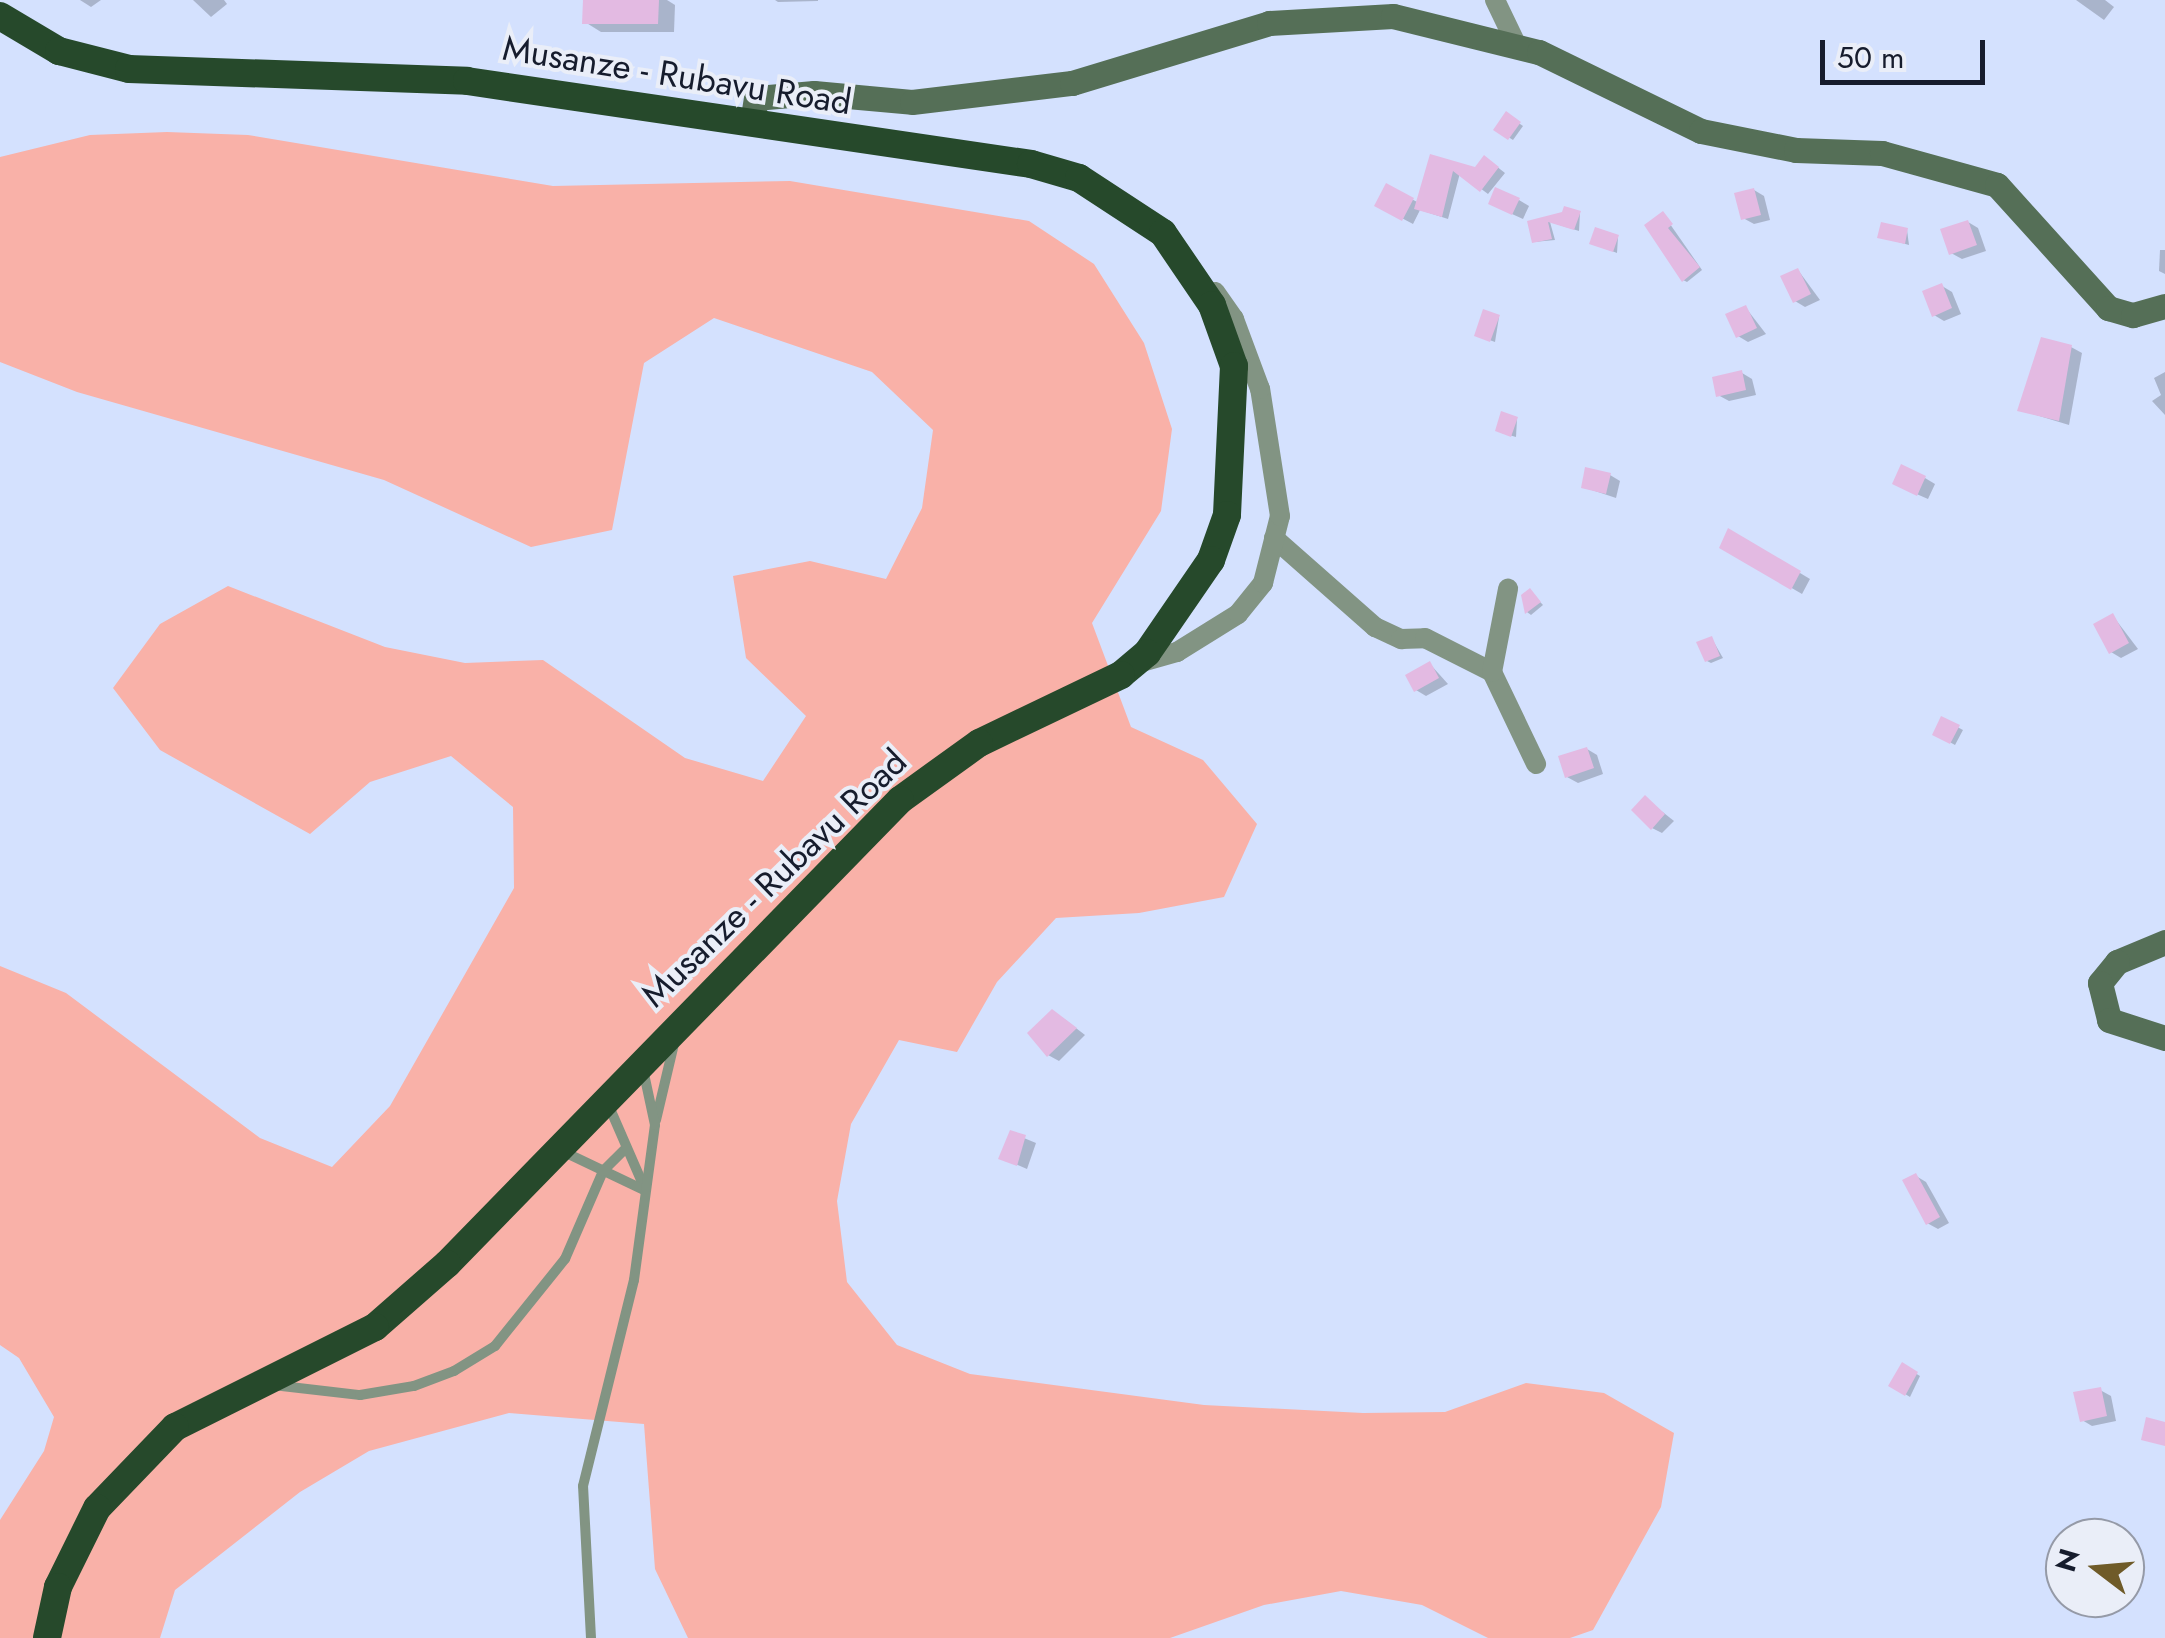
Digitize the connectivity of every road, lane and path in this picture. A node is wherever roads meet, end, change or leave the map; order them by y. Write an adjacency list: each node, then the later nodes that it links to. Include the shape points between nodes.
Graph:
1 (1495, 0): 3 (street)
2 (0, 16): 4 (highway, Musanze - Rubavu Road, via 59,51 128,69 468,81)
3 (1517, 46): 4 (main road, via 1393,16 1269,23 1072,83 912,102 814,92 756,98); 6 (main road, via 1568,63 1701,131 1796,150 1882,152 1997,185 2108,308 2133,315)
4 (752, 122): 5 (highway, Musanze - Rubavu Road, via 1031,164 1079,178)
5 (1163, 233): 7 (street, via 1234,319 1260,389 1280,516); 9 (highway, Musanze - Rubavu Road, via 1212,306 1234,366 1232,476 1211,560 1185,604)
6 (2165, 306)
7 (1274, 538): 9 (street, via 1263,583 1238,614 1177,652); 10 (street, via 1374,627 1401,639 1425,638)
8 (1508, 589): 10 (street)
9 (1133, 665): 13 (highway, Musanze - Rubavu Road, via 979,744 900,800)
10 (1492, 672): 11 (street)
11 (1536, 764)
12 (2165, 942): 14 (main road, via 2117,962 2100,983 2109,1020)
13 (692, 1007): 15 (highway, Musanze - Rubavu Road); 17 (lane, via 671,1052)
14 (2165, 1038)
15 (641, 1059): 16 (highway, Musanze - Rubavu Road); 17 (lane)
16 (606, 1098): 18 (highway, Musanze - Rubavu Road); 19 (lane)
17 (654, 1126): 21 (lane)
18 (558, 1148): 20 (lane); 22 (highway, Musanze - Rubavu Road, via 447,1264 374,1327)
19 (626, 1148): 20 (lane); 21 (lane)
20 (603, 1171): 21 (lane); 22 (lane, via 565,1259 534,1304 481,1354 414,1386 360,1394)
21 (645, 1190): 24 (lane, via 634,1280 582,1486)
22 (268, 1384): 23 (highway, Musanze - Rubavu Road, via 174,1427 97,1508 58,1587)
23 (47, 1638)
24 (591, 1638)

